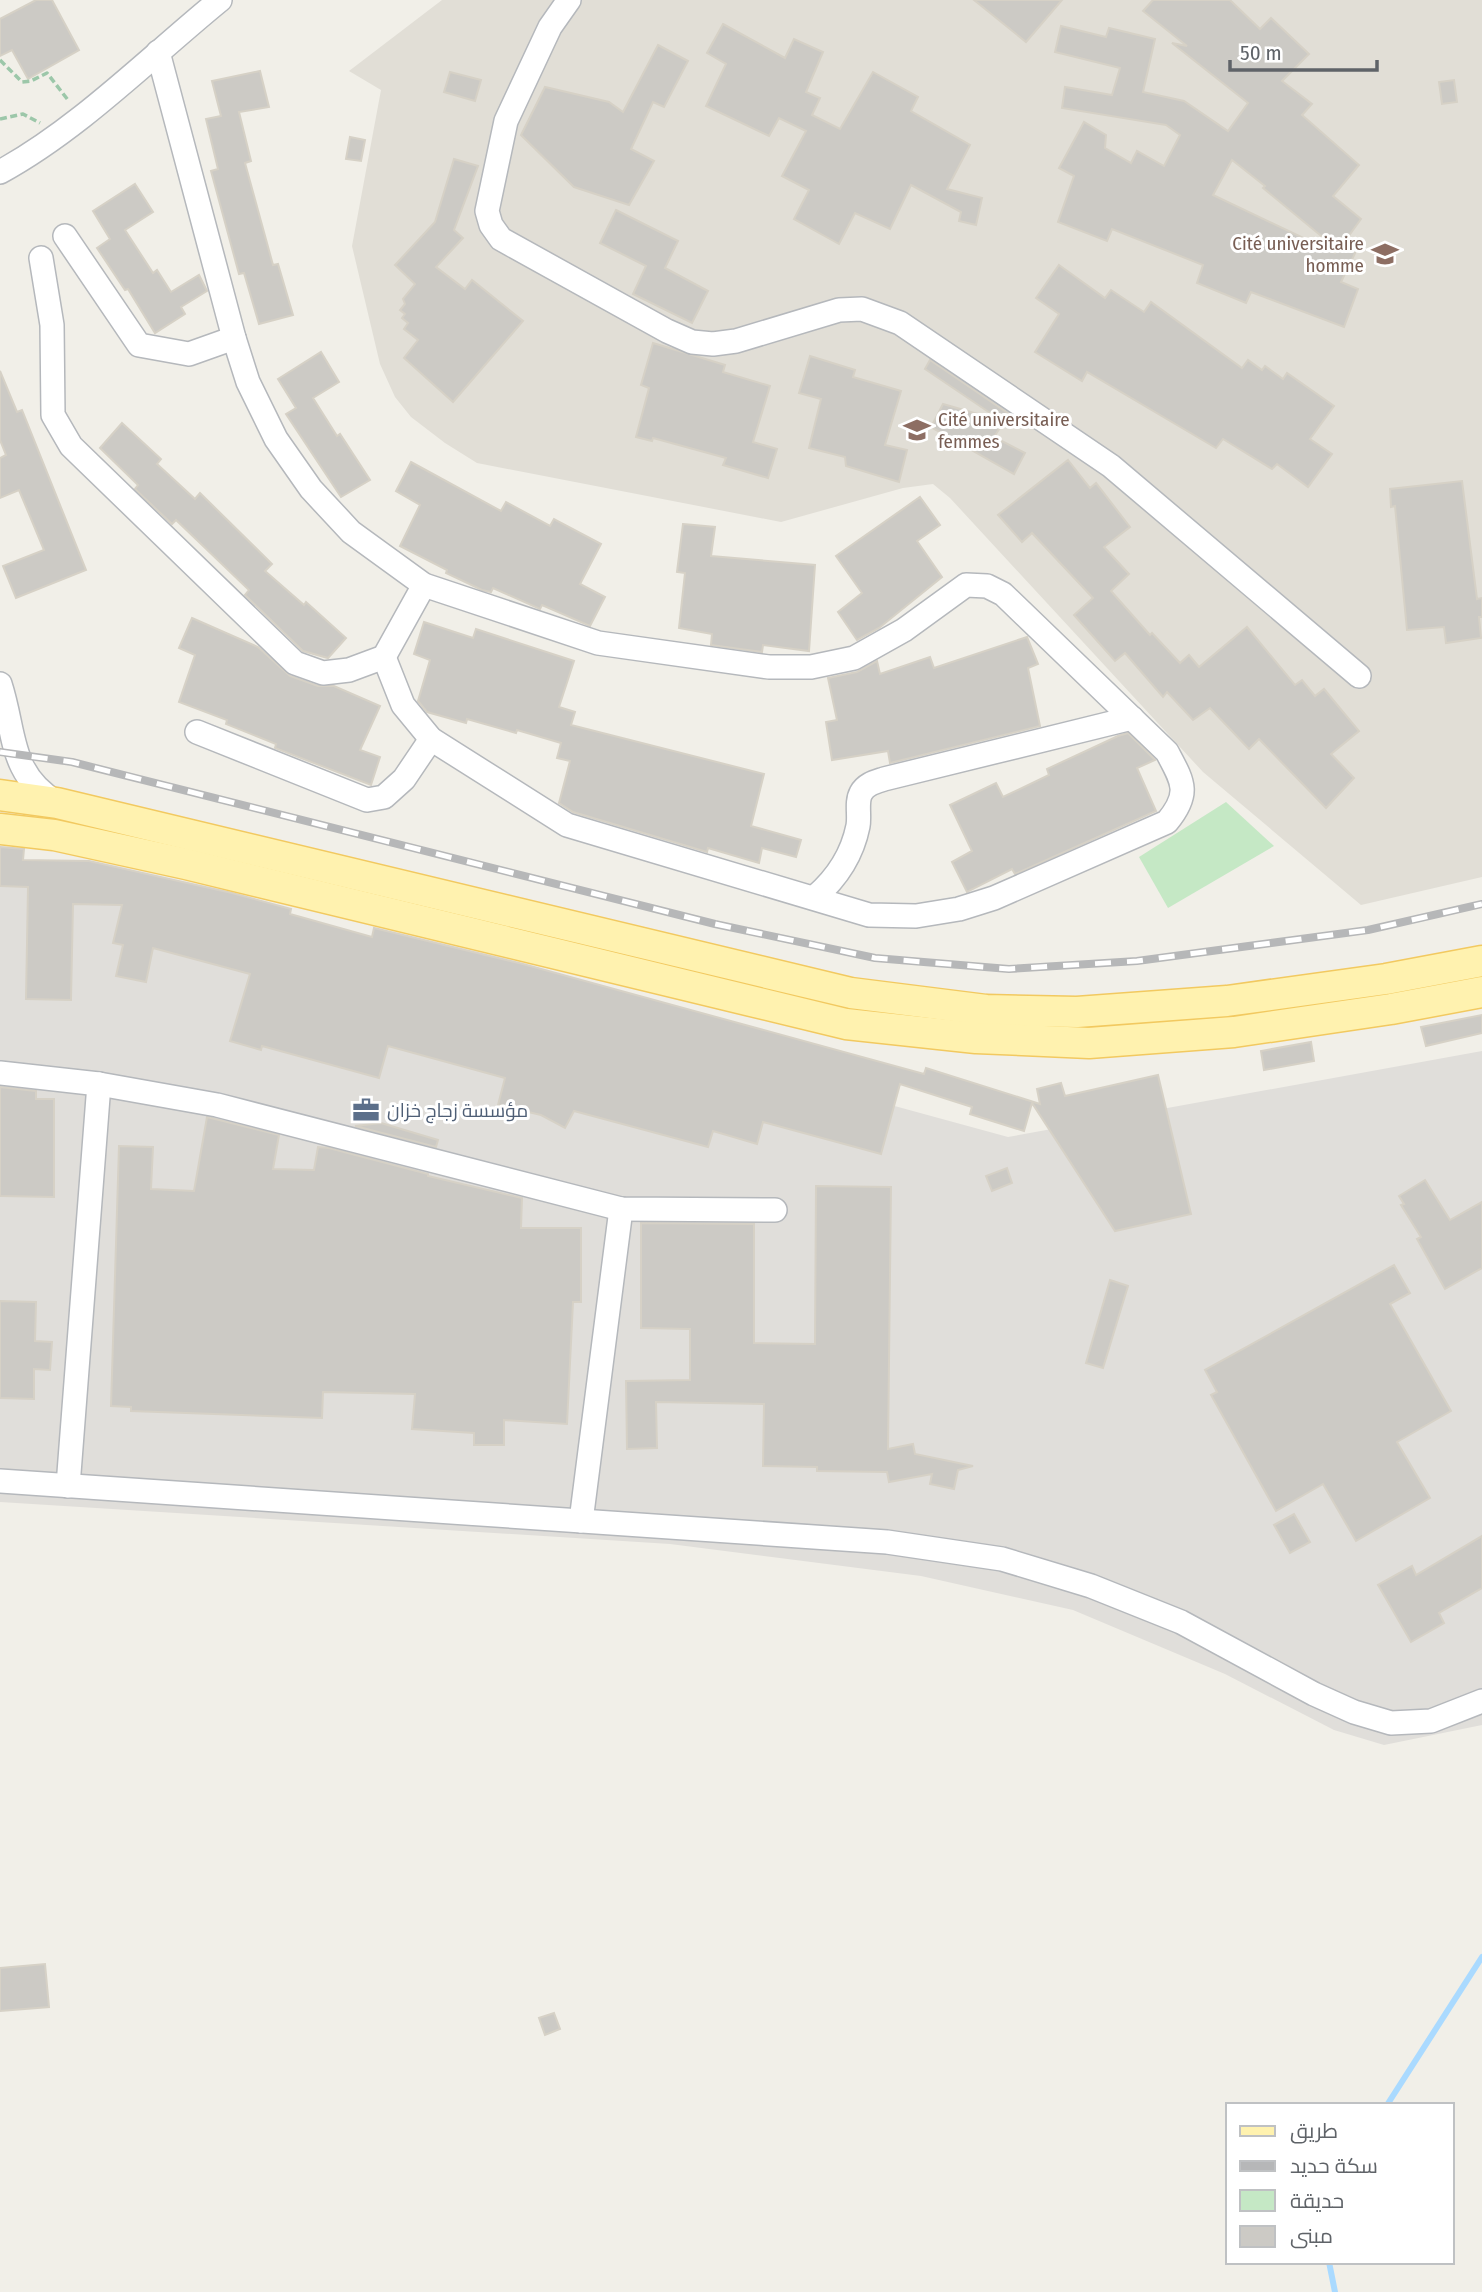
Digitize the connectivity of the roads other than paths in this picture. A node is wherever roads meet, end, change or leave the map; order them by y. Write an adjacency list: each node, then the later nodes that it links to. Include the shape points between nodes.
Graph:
1 (220, 0): 3 (street)
2 (569, 0): 10 (street, via 550,27 506,121 487,211 501,239 692,342 736,341 839,310 862,309 900,323 1111,467)
3 (158, 52): 4 (street, via 60,134); 7 (street)
4 (0, 172)
5 (65, 236): 7 (street, via 139,345 188,354)
6 (41, 258): 9 (street, via 52,324 53,415 71,446 295,663 323,673 349,670)
7 (234, 338): 8 (street, via 248,382 276,439 311,489 351,532)
8 (424, 585): 9 (street); 12 (street, via 598,643 769,667 811,667 854,658 904,630 966,585 987,586 1003,594)
9 (384, 657): 14 (street, via 403,705)
10 (1359, 676)
11 (0, 684): 16 (street, via 27,777)
12 (1132, 718): 18 (street, via 866,786 859,795 858,826 842,869); 18 (street, via 1167,752 1183,782 1181,806 1167,822 959,909 916,916 869,915)
13 (197, 732): 14 (street, via 367,800 384,797 404,779)
14 (430, 739): 18 (street, via 566,825)
15 (0, 795): 16 (main road)
16 (57, 803): 19 (main road, via 851,993 986,1010 1077,1012 1227,1001)
17 (0, 828): 20 (main road, via 186,864 846,1024 976,1038 1089,1043 1234,1032)
18 (815, 897)
19 (1482, 961)
20 (1482, 992)
21 (0, 1073): 22 (street)
22 (99, 1084): 23 (street, via 217,1105); 26 (street)
23 (621, 1209): 24 (street); 27 (street)
24 (775, 1210)
25 (0, 1481): 26 (street)
26 (68, 1486): 27 (street)
27 (581, 1521): 28 (street, via 887,1542 1002,1559 1091,1586 1181,1622 1354,1713 1391,1723 1431,1721)
28 (1482, 1701)

